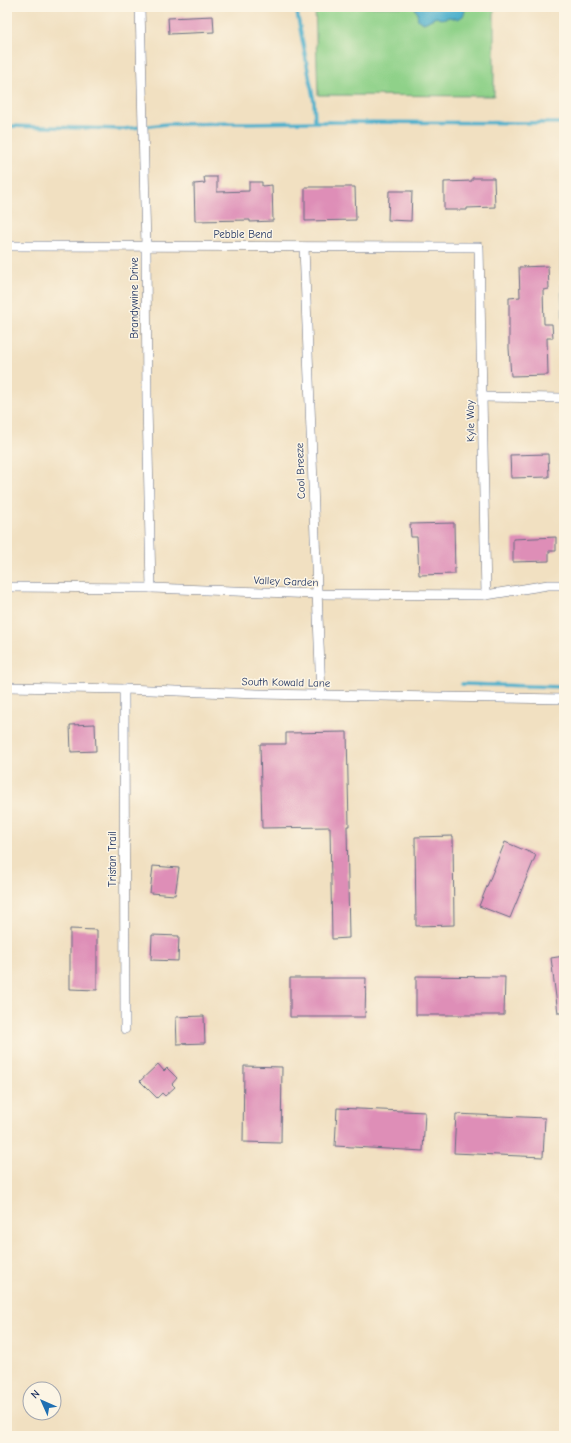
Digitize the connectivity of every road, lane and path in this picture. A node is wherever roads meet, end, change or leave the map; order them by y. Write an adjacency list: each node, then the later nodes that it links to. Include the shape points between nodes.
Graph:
1 (140, 7): 3 (street, Brandywine Drive)
2 (7, 246): 3 (street, Pebble Bend)
3 (146, 246): 4 (street, Pebble Bend); 10 (street, Brandywine Drive)
4 (304, 246): 5 (street, Pebble Bend); 11 (street, Cool Breeze)
5 (478, 246): 6 (street, Kyle Way)
6 (482, 397): 7 (street); 12 (street, Kyle Way)
7 (564, 398)
8 (564, 585): 12 (street, Valley Garden, via 548,585)
9 (7, 587): 10 (street, Valley Garden)
10 (150, 588): 11 (street, Valley Garden)
11 (317, 594): 12 (street, Valley Garden); 15 (street, Cool Breeze)
12 (486, 595)
13 (7, 687): 14 (street, South Kowald Lane)
14 (124, 689): 15 (street, South Kowald Lane); 17 (street, Tristan Trail)
15 (321, 695): 16 (street, South Kowald Lane)
16 (564, 699)
17 (125, 1029)

